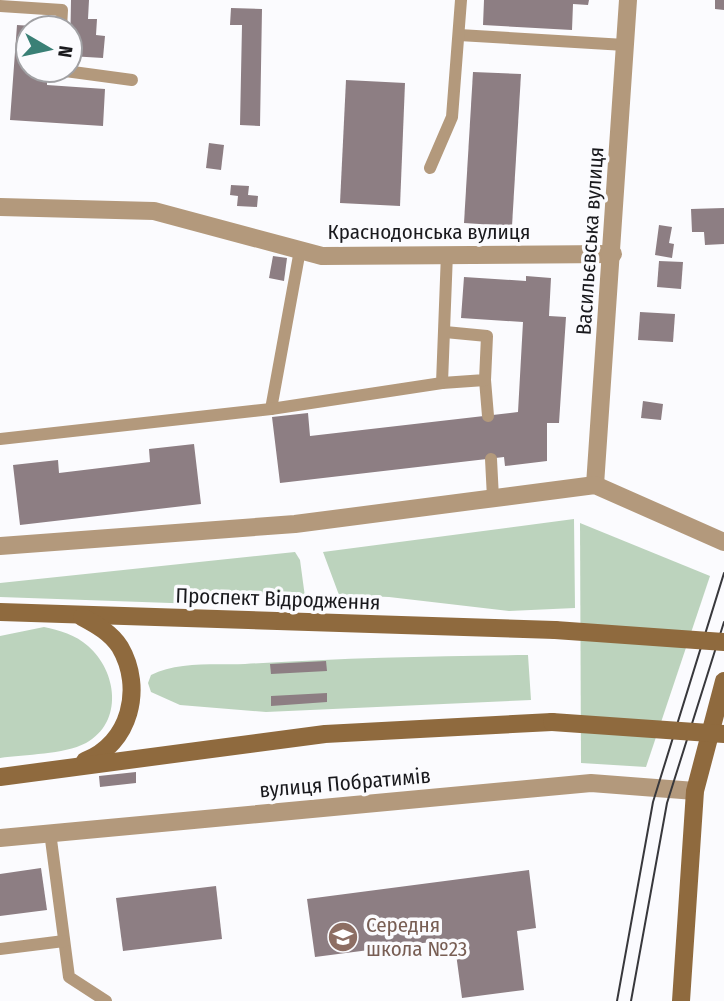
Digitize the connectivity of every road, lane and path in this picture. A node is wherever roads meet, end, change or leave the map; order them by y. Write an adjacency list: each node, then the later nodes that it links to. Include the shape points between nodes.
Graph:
1 (461, 0): 5 (lane)
2 (628, 0): 6 (street, Васильєвська вулиця)
3 (0, 6): 4 (lane, via 62,10)
4 (62, 14)
5 (459, 35): 6 (lane); 9 (lane, via 452,117)
6 (625, 45): 13 (street, Васильєвська вулиця)
7 (84, 74): 8 (lane)
8 (132, 80)
9 (430, 168)
10 (0, 207): 11 (street, Краснодонська вулиця, via 154,211)
11 (300, 250): 12 (street, Краснодонська вулиця, via 322,256 410,258); 17 (lane)
12 (447, 253): 13 (street, Краснодонська вулиця); 14 (lane)
13 (613, 254): 21 (street, Васильєвська вулиця)
14 (445, 332): 15 (lane, via 487,335); 16 (lane)
15 (485, 380): 16 (lane); 18 (lane)
16 (442, 383): 17 (lane)
17 (271, 410): 19 (lane)
18 (488, 416)
19 (0, 439)
20 (491, 458): 22 (lane)
21 (595, 485): 22 (street); 23 (street)
22 (493, 498): 24 (street, via 295,524)
23 (724, 542)
24 (0, 547)
25 (0, 612): 26 (main road, Проспект Відродження)
26 (79, 616): 27 (main road, Проспект Відродження, bridge, via 555,630); 30 (main road, via 101,627 119,646 130,669 133,694 128,719 114,740 95,757)
27 (724, 642)
28 (724, 681): 32 (main road)
29 (724, 734): 30 (main road, bridge, via 552,722 325,734)
30 (72, 766): 31 (main road)
31 (1, 776)
32 (695, 791): 33 (street, вулиця Побратимів, via 591,783); 37 (main road)
33 (50, 832): 34 (street, вулиця Побратимів); 35 (lane)
34 (0, 838)
35 (64, 941): 36 (lane); 38 (lane, via 69,977)
36 (0, 949)
37 (683, 996)
38 (106, 1001)

